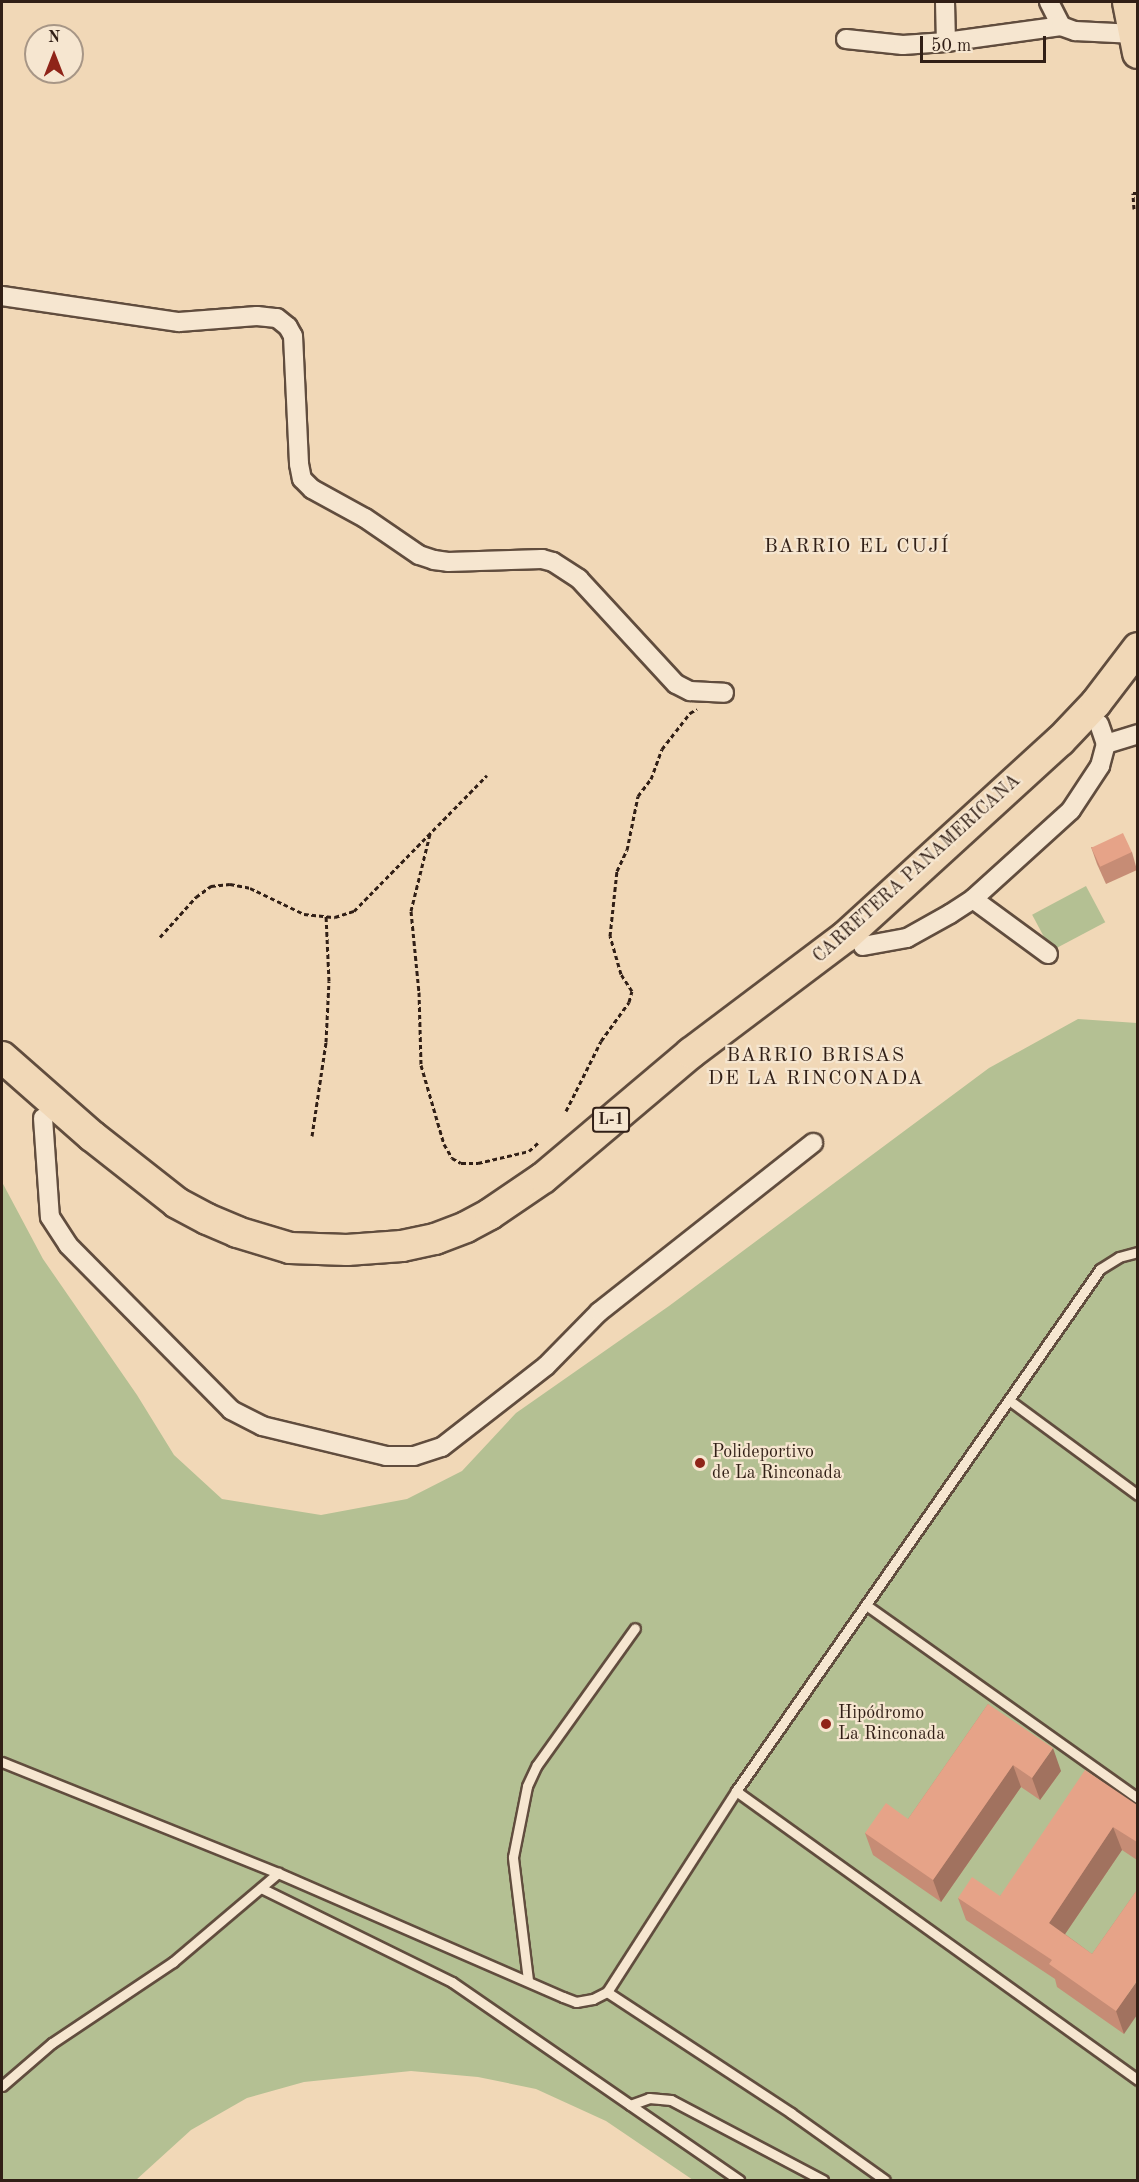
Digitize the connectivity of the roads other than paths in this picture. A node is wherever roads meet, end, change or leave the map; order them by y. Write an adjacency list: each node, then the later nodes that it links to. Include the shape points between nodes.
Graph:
1 (945, 2): 6 (street)
2 (1049, 2): 4 (street)
3 (1128, 2): 7 (main road)
4 (1061, 26): 6 (street); 7 (street)
5 (846, 39): 6 (street, via 903,45)
6 (946, 42)
7 (1136, 43)
8 (2, 296): 11 (street, via 179,322 277,318 293,336 299,464 302,478 312,489 365,518 418,555 434,560 553,562 579,579 676,684 690,690)
9 (1137, 648): 17 (main road, CARRETERA PANAMERICANA / L-1, via 1096,703 1059,741 845,938 691,1053 543,1178 466,1227 435,1239 347,1250 290,1248 207,1220 177,1203 92,1136)
10 (1137, 682): 12 (main road, CARRETERA PANAMERICANA / L-1)
11 (724, 693)
12 (1102, 734): 13 (street); 14 (street, via 1100,766 1071,810); 15 (main road, CARRETERA PANAMERICANA / L-1, via 1053,772)
13 (1137, 734)
14 (973, 899): 15 (street, via 907,938); 16 (street)
15 (863, 946): 19 (main road, CARRETERA PANAMERICANA / L-1, via 667,1098 549,1199 522,1218 433,1258 344,1269 315,1268 227,1246 163,1214)
16 (1048, 954)
17 (2, 1057)
18 (2, 1079): 19 (main road, CARRETERA PANAMERICANA / L-1)
19 (43, 1118): 20 (street, via 50,1217 68,1245 231,1410 262,1426 386,1456 414,1456 442,1447 546,1366 599,1312)
20 (813, 1143)
21 (1137, 1252): 22 (lane, via 1100,1269)
22 (1009, 1400): 23 (lane); 24 (lane)
23 (1137, 1495)
24 (866, 1605): 27 (lane); 28 (lane)
25 (635, 1628): 31 (lane, via 537,1765 527,1786 513,1857)
26 (2, 1762): 29 (lane)
27 (736, 1791): 32 (lane); 33 (lane)
28 (1137, 1798)
29 (278, 1873): 30 (lane); 31 (lane)
30 (261, 1888): 34 (lane, via 173,1962 52,2043); 35 (lane, via 452,1982)
31 (528, 1980): 32 (lane, via 576,2002)
32 (608, 1992): 38 (lane)
33 (1137, 2080)
34 (2, 2086)
35 (630, 2104): 36 (lane); 37 (lane, via 649,2098 672,2100)
36 (739, 2181)
37 (823, 2181)
38 (885, 2181)

